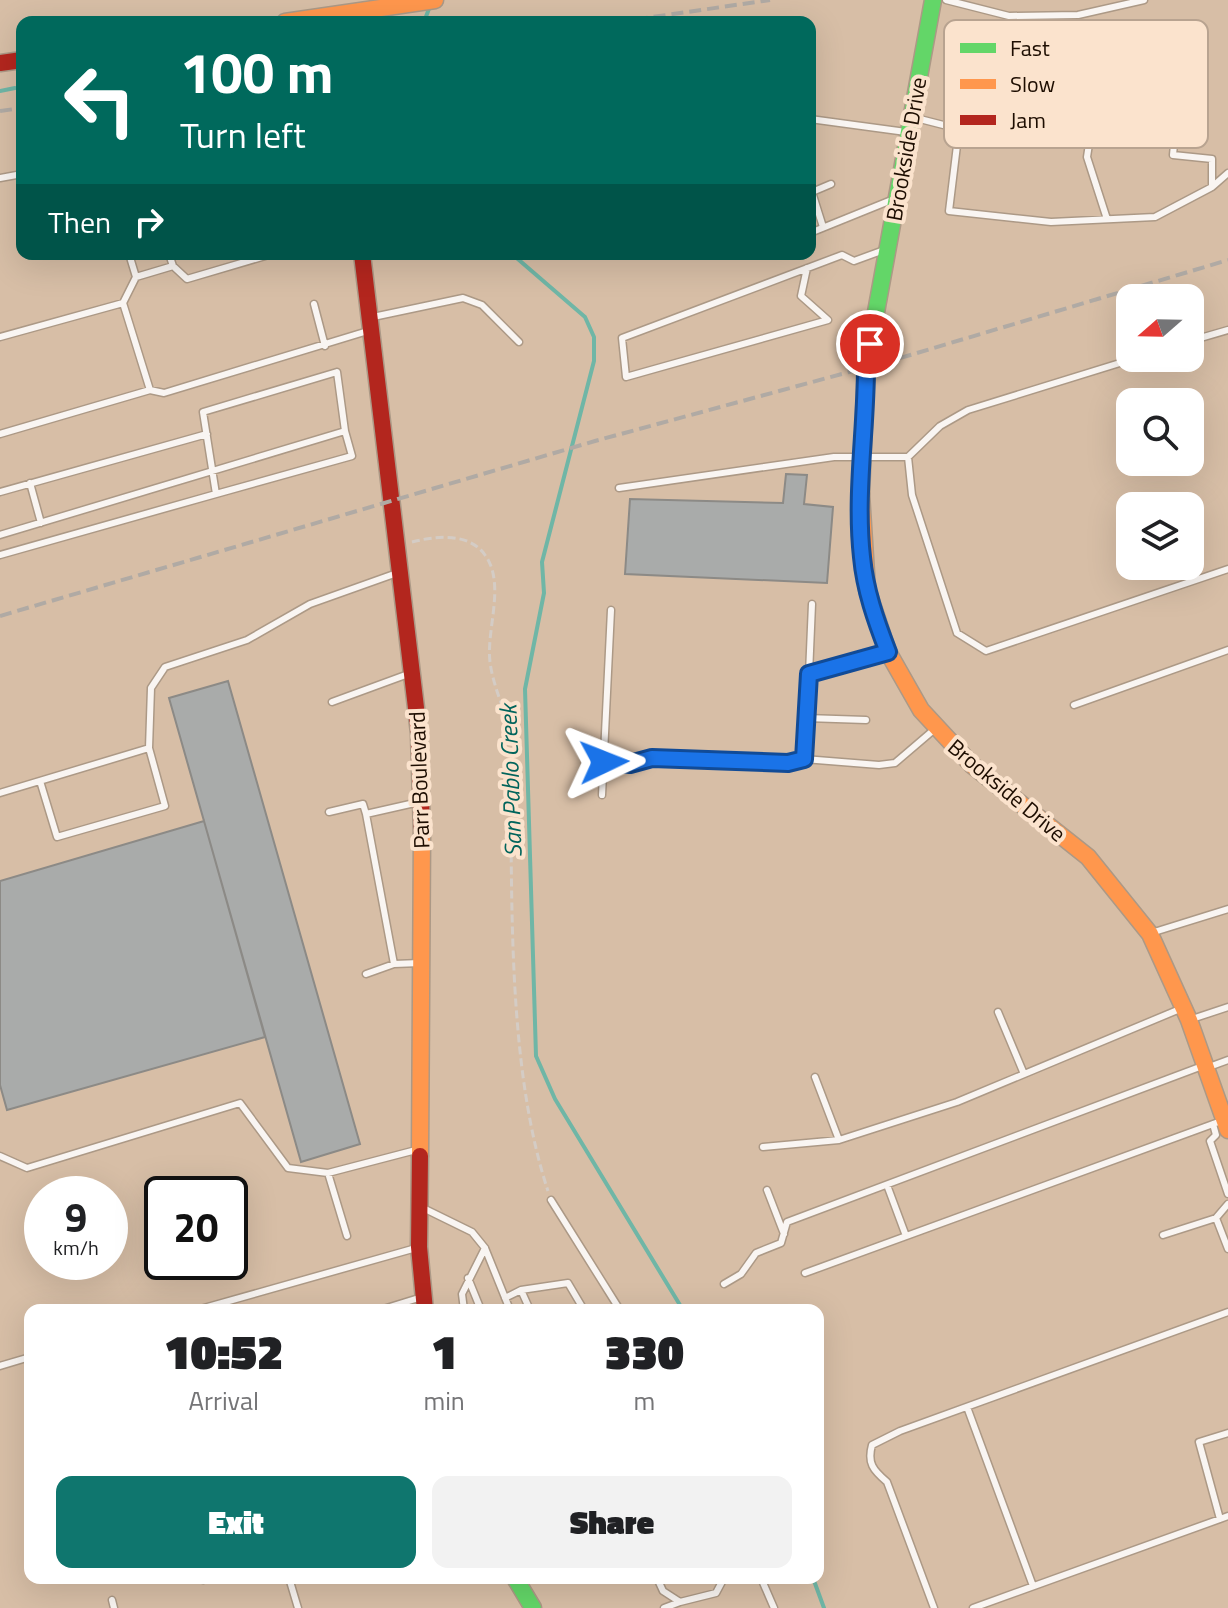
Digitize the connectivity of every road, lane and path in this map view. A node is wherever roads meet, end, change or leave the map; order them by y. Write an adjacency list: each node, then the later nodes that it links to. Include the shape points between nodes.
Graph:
1 (435, 0): 5 (street)
2 (933, 0): 8 (street, Brookside Drive)
3 (946, 0): 4 (lane, via 1009,16 1078,15)
4 (1144, 0)
5 (347, 12): 6 (street)
6 (322, 16)
7 (816, 119): 8 (lane)
8 (911, 125): 9 (lane); 17 (street, Brookside Drive)
9 (944, 128)
10 (957, 148): 19 (lane, via 949,211 1051,222)
11 (1088, 148): 19 (lane)
12 (1174, 148): 15 (lane, via 1173,155 1212,159)
13 (1228, 173): 15 (lane)
14 (831, 184): 16 (lane)
15 (1212, 187): 19 (lane, via 1155,217)
16 (816, 190)
17 (897, 197): 20 (lane); 22 (street, Brookside Drive)
18 (816, 205): 20 (lane)
19 (1107, 219)
20 (823, 227): 21 (lane)
21 (816, 230)
22 (888, 249): 28 (lane, via 854,261 842,255); 43 (street, Brookside Drive, via 866,367)
23 (131, 260): 29 (lane)
24 (171, 260): 27 (lane)
25 (252, 260): 27 (lane, via 187,279)
26 (363, 260): 32 (street, Parr Boulevard)
27 (173, 266): 29 (lane)
28 (807, 268): 28 (lane, via 622,338 626,377 828,320 801,296)
29 (136, 277): 30 (lane)
30 (123, 303): 34 (lane); 39 (lane)
31 (314, 304): 37 (lane)
32 (370, 324): 36 (lane, via 463,298 482,305); 37 (lane); 52 (street, Parr Boulevard)
33 (1228, 330): 35 (lane)
34 (0, 337)
35 (1204, 337)
36 (519, 342)
37 (325, 346): 39 (lane, via 164,393)
38 (1116, 364): 44 (lane, via 968,410 940,426)
39 (150, 390): 41 (lane)
40 (345, 431): 42 (lane, via 337,372 203,412); 45 (lane); 49 (lane, via 352,456)
41 (0, 434)
42 (207, 434): 45 (lane); 46 (lane)
43 (863, 455): 44 (lane); 47 (lane); 59 (street, Brookside Drive, via 862,557)
44 (908, 457): 54 (lane, via 912,495 957,633 986,651)
45 (212, 471): 49 (lane); 50 (lane)
46 (30, 483): 48 (lane); 50 (lane)
47 (619, 488)
48 (0, 492)
49 (216, 494): 53 (lane)
50 (41, 523): 51 (lane)
51 (0, 535)
52 (396, 545): 55 (street, Parr Boulevard); 97 (path, via 454,538 474,544 493,571 491,666 514,755 514,948 524,1077 535,1150)
53 (0, 555)
54 (1228, 569)
55 (400, 572): 60 (street, Parr Boulevard); 67 (lane, via 310,604 247,640 165,667 151,688)
56 (812, 604): 61 (lane)
57 (611, 610): 69 (lane)
58 (1228, 650): 63 (lane)
59 (888, 652): 61 (lane); 66 (street, Brookside Drive)
60 (414, 672): 62 (lane); 73 (street, Parr Boulevard)
61 (809, 674): 64 (lane)
62 (332, 702)
63 (1074, 705)
64 (806, 718): 65 (lane); 68 (lane)
65 (866, 720)
66 (936, 728): 68 (lane, via 895,763); 77 (street, Brookside Drive, via 972,765 1088,857)
67 (149, 748): 70 (lane); 70 (lane, via 165,806 57,837)
68 (804, 759): 69 (lane)
69 (604, 762): 72 (lane)
70 (40, 781): 71 (lane)
71 (0, 793)
72 (602, 795)
73 (422, 801): 75 (lane); 78 (street, Parr Boulevard)
74 (329, 812): 75 (lane, via 363,804)
75 (366, 814): 79 (lane)
76 (1228, 909): 77 (lane)
77 (1150, 934): 83 (street, Brookside Drive)
78 (420, 963): 79 (lane); 91 (street, Parr Boulevard)
79 (394, 964): 80 (lane)
80 (366, 974)
81 (1228, 1007): 83 (lane)
82 (998, 1012): 86 (lane)
83 (1186, 1014): 85 (street, Brookside Drive); 86 (lane)
84 (1228, 1060): 85 (lane)
85 (1206, 1067): 88 (street, Brookside Drive); 94 (lane)
86 (1024, 1074): 89 (lane)
87 (815, 1077): 89 (lane)
88 (1223, 1121): 96 (lane, via 1210,1141); 104 (lane)
89 (839, 1140): 90 (lane)
90 (763, 1147)
91 (419, 1149): 93 (lane); 99 (street, Parr Boulevard)
92 (0, 1156): 93 (lane, via 27,1168 240,1103 288,1168)
93 (328, 1173): 103 (lane)
94 (887, 1185): 101 (lane, via 787,1222); 104 (lane)
95 (767, 1190): 101 (lane)
96 (1228, 1194)
97 (551, 1200): 120 (lane)
98 (1228, 1204): 100 (lane)
99 (419, 1207): 105 (street, Parr Boulevard); 106 (lane, via 472,1232)
100 (1216, 1218): 102 (lane); 107 (lane)
101 (784, 1234): 110 (lane, via 781,1243 756,1253 741,1274)
102 (1163, 1235)
103 (347, 1236)
104 (906, 1236): 108 (lane)
105 (419, 1247): 113 (street, Parr Boulevard); 114 (lane)
106 (485, 1248): 109 (lane); 112 (lane)
107 (1228, 1249)
108 (805, 1273)
109 (468, 1278): 115 (lane); 116 (lane)
110 (724, 1284)
111 (521, 1290): 112 (lane); 118 (lane); 119 (lane, via 568,1283)
112 (505, 1298): 117 (lane)
113 (424, 1303)
114 (218, 1304)
115 (463, 1304)
116 (479, 1304)
117 (508, 1304)
118 (527, 1304)
119 (580, 1304)
120 (616, 1304)
121 (1228, 1312): 124 (lane)
122 (24, 1359): 123 (lane)
123 (0, 1366)
124 (967, 1407): 132 (lane); 140 (lane, via 872,1445 869,1457 873,1471 887,1482)
125 (1228, 1433): 126 (lane, via 1199,1442)
126 (1224, 1518): 132 (lane)
127 (291, 1584): 136 (lane)
128 (519, 1584): 137 (street)
129 (660, 1584): 134 (lane)
130 (721, 1584): 134 (lane, via 716,1593)
131 (764, 1584): 139 (lane)
132 (1033, 1586): 141 (lane)
133 (112, 1600): 135 (lane)
134 (680, 1602): 138 (lane)
135 (114, 1608)
136 (298, 1608)
137 (533, 1608)
138 (664, 1608)
139 (774, 1608)
140 (934, 1608)
141 (973, 1608)

